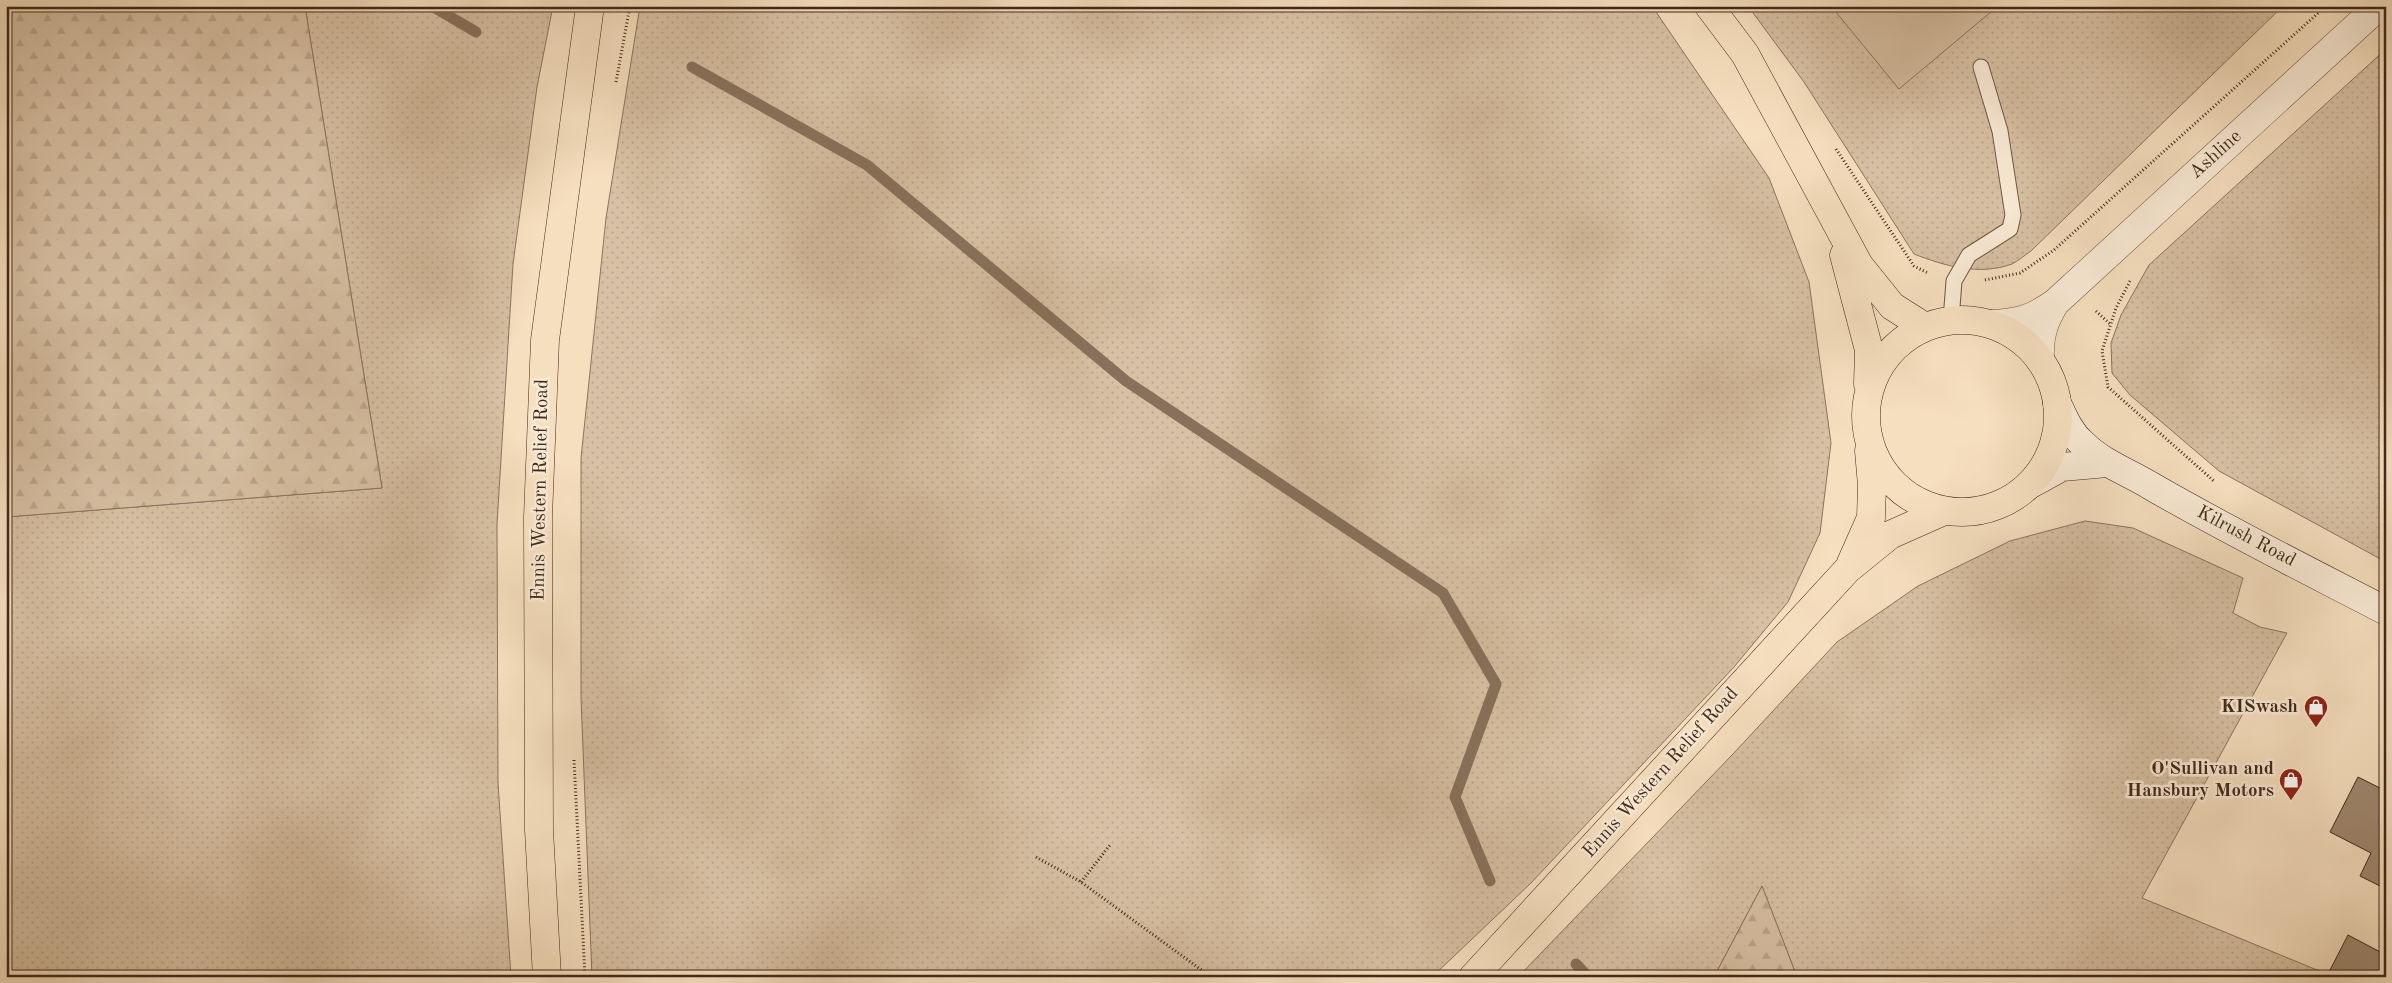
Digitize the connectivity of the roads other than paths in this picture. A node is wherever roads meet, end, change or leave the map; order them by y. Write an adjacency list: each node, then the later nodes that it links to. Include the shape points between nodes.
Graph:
1 (590, 6): 19 (main road, Ennis Western Relief Road, via 544,360 538,516 539,820)
2 (1708, 6): 5 (main road, via 1745,54)
3 (2379, 6): 6 (street, Ashline)
4 (1981, 67): 7 (lane, via 2000,131 2013,214 2010,229 1969,255 1954,281)
5 (1832, 216): 9 (main road, via 1859,265 1892,306); 11 (main road, via 1869,350)
6 (2055, 303): 8 (street, Ashline, via 2018,323); 10 (street, Ashline, via 2043,323 2039,340)
7 (1951, 320): 8 (main road); 9 (main road)
8 (1991, 324): 10 (main road, via 2026,344)
9 (1925, 327): 11 (main road, via 1888,353)
10 (2040, 359): 12 (main road, via 2051,380)
11 (1868, 393): 13 (main road, via 1865,417)
12 (2057, 403): 14 (street, Kilrush Road, via 2068,427 2083,445); 15 (main road, via 2053,447 2043,468)
13 (1869, 440): 16 (main road, via 1879,466 1896,487 1919,502); 17 (main road, Ennis Western Relief Road, via 1871,518)
14 (2107, 463): 15 (street, via 2062,467); 18 (street, Kilrush Road)
15 (2029, 485): 16 (main road, via 2004,503 1975,512)
16 (1944, 511): 17 (main road, Ennis Western Relief Road, via 1890,535)
17 (1848, 569): 20 (main road, Ennis Western Relief Road)
18 (2386, 611)
19 (547, 977)
20 (1473, 977)

